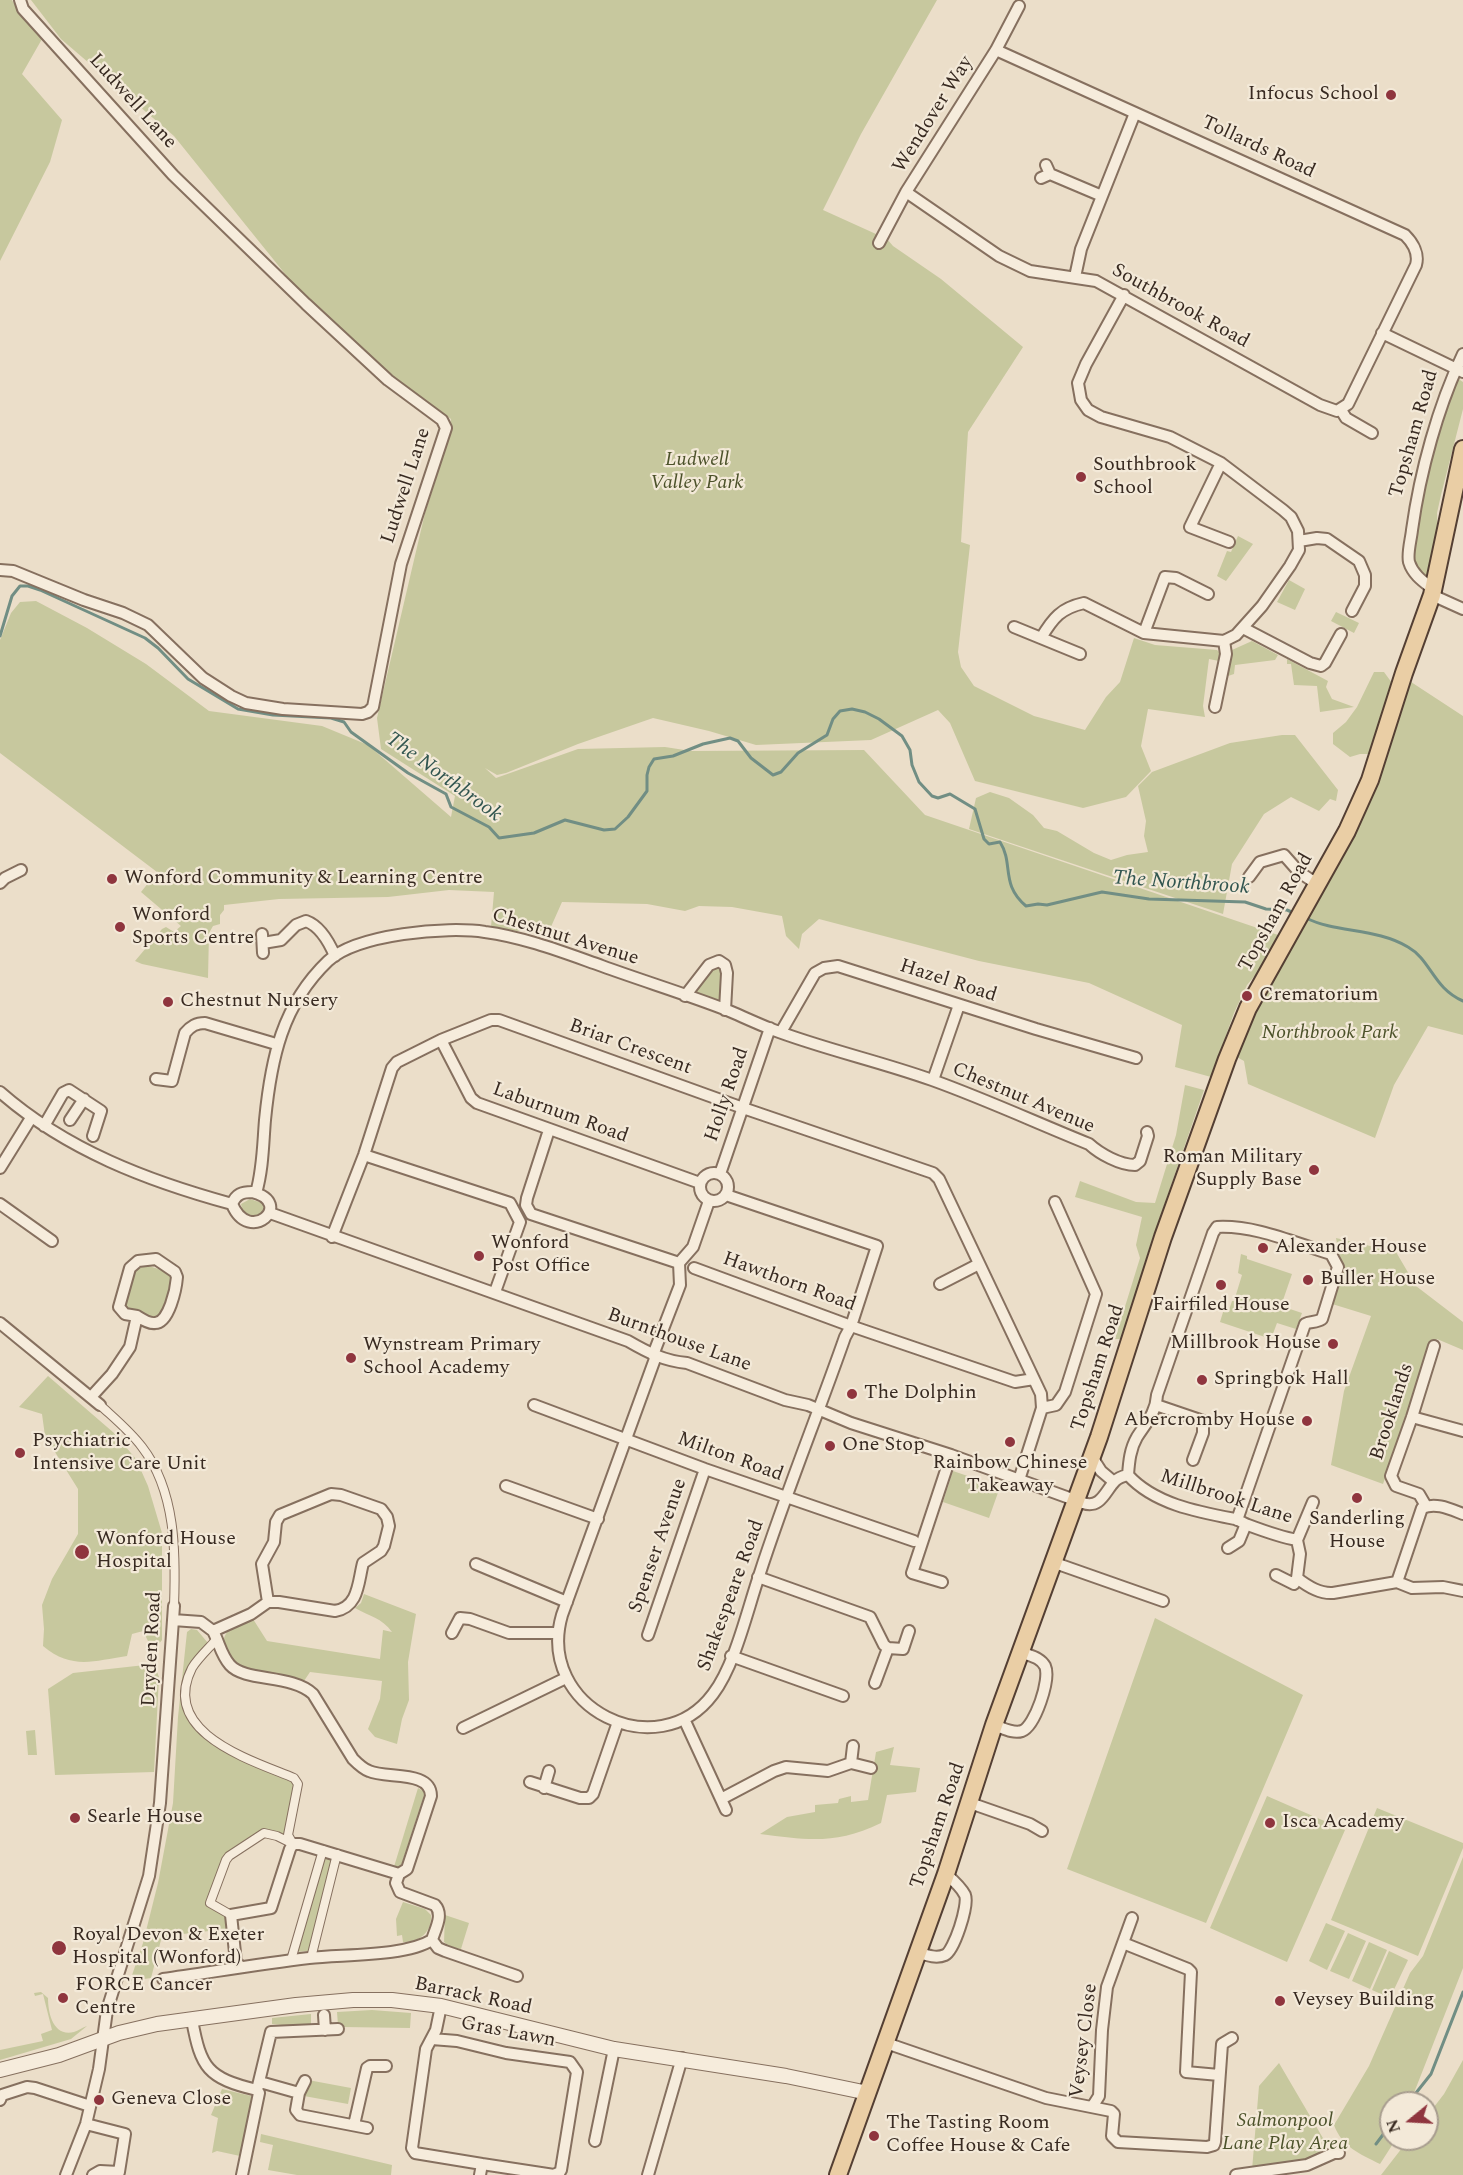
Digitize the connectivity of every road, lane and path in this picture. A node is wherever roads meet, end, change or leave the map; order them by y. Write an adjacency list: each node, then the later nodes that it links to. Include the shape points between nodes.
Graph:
1 (20, 0): 20 (street, Ludwell Lane, via 23,9 173,175 315,312 396,387 442,420 446,428 401,564 374,707 362,714 246,703 203,678 159,634 135,618 13,571)
2 (1019, 6): 3 (street, Wendover Way)
3 (996, 50): 4 (street, Tollards Road); 6 (street, Wendover Way)
4 (1135, 113): 7 (street); 11 (street, Tollards Road, via 1405,235 1417,260)
5 (1046, 173): 7 (street)
6 (906, 192): 8 (street, Wendover Way); 9 (street, Southbrook Road, via 999,256 1030,271)
7 (1102, 196): 9 (street)
8 (879, 243)
9 (1076, 277): 10 (street, Southbrook Road, via 1096,281)
10 (1124, 295): 14 (street, Southbrook Road, via 1320,405); 17 (street, via 1078,383 1081,400 1088,410 1101,417 1170,436)
11 (1382, 333): 13 (street); 14 (street, via 1348,404)
12 (1463, 354): 13 (street, Topsham Road)
13 (1460, 370): 21 (street, Topsham Road, via 1429,446 1410,543 1411,567)
14 (1341, 410): 15 (street, Southbrook Road, via 1346,418)
15 (1372, 433)
16 (1463, 448): 21 (main road, Topsham Road)
17 (1221, 463): 18 (street, via 1291,517); 19 (street, via 1190,527)
18 (1299, 541): 24 (street, via 1327,539 1359,561 1365,586); 26 (street, via 1299,550 1290,566)
19 (1229, 542)
20 (0, 570)
21 (1433, 592): 23 (street); 36 (main road, Topsham Road, via 1360,806)
22 (1208, 594): 27 (street, via 1176,578 1165,577)
23 (1463, 609)
24 (1352, 611)
25 (1014, 627): 29 (street)
26 (1243, 628): 28 (street, via 1321,666); 30 (street)
27 (1141, 632): 29 (street, via 1084,603 1063,610); 30 (street)
28 (1341, 634)
29 (1041, 638): 31 (street)
30 (1224, 641): 32 (street, via 1226,654)
31 (1080, 654)
32 (1215, 707)
33 (21, 870): 35 (street)
34 (1249, 877): 36 (street, via 1260,862 1284,855)
35 (0, 884)
36 (1317, 884): 90 (main road, Topsham Road, via 1248,1008 1227,1059 1163,1237)
37 (263, 943): 38 (street, via 281,940 306,921 314,924)
38 (335, 956): 39 (street, Chestnut Avenue, via 351,946 376,939 477,930 569,954); 44 (street, Chestnut Avenue, via 298,997)
39 (685, 996): 41 (street, Chestnut Avenue); 41 (street, via 709,965 719,961 727,973)
40 (959, 1005): 42 (street, Hazel Road, via 831,966 811,978); 45 (street, Hazel Road); 47 (street)
41 (725, 1010): 42 (street, Chestnut Avenue)
42 (776, 1030): 47 (street, Chestnut Avenue); 50 (street, Holly Road)
43 (441, 1040): 50 (street, Briar Crescent, via 499,1020); 54 (street, Laburnum Road, via 471,1098); 57 (street, Briar Crescent, via 392,1068)
44 (276, 1044): 46 (street, via 200,1023 185,1033 172,1081); 61 (street, Chestnut Avenue)
45 (1137, 1058)
46 (156, 1079)
47 (933, 1080): 55 (street, Chestnut Avenue, via 1131,1165 1140,1161)
48 (0, 1092): 51 (street)
49 (84, 1099): 52 (street); 53 (street, via 64,1091); 56 (street, via 101,1111)
50 (742, 1108): 59 (street, Holly Road); 71 (street, Briar Crescent, via 933,1173)
51 (31, 1118): 53 (street); 58 (street)
52 (70, 1120)
53 (44, 1126): 66 (street, via 106,1161 181,1190)
54 (549, 1130): 60 (street, Laburnum Road); 70 (street, Hawthorn Road, via 527,1198 531,1214)
55 (1147, 1132)
56 (93, 1136)
57 (364, 1155): 68 (street, Briar Crescent); 74 (street, via 510,1203 520,1222)
58 (0, 1168)
59 (720, 1174): 60 (street, via 710,1173); 62 (street, via 729,1185)
60 (700, 1183): 63 (street, via 702,1195)
61 (256, 1193): 66 (street, via 239,1194); 67 (street, via 267,1200)
62 (726, 1195): 63 (street, via 719,1201); 77 (street, Shakespeare Road, via 877,1246)
63 (710, 1201): 70 (street, via 693,1247)
64 (1055, 1202): 85 (street, via 1096,1294 1065,1392 1056,1405)
65 (0, 1204): 69 (street)
66 (232, 1204): 67 (street, via 247,1220 262,1221)
67 (270, 1213): 68 (street, Burnthouse Lane)
68 (333, 1237): 74 (street, Burnthouse Lane)
69 (52, 1241)
70 (679, 1263): 72 (street, Hawthorn Road); 79 (street, via 680,1286)
71 (979, 1264): 73 (street); 80 (street, Briar Crescent)
72 (694, 1268): 77 (street, Hawthorn Road)
73 (940, 1284)
74 (495, 1292): 79 (street, Burnthouse Lane, via 628,1341)
75 (137, 1317): 75 (street, via 125,1314 119,1307 130,1268 138,1262 156,1259 177,1277 167,1315 153,1324); 81 (street, via 130,1347)
76 (0, 1323): 81 (street, Dryden Road)
77 (851, 1326): 80 (street, Hawthorn Road, via 1015,1382); 84 (street, Shakespeare Road)
78 (1434, 1346): 86 (street, Brooklands)
79 (655, 1356): 84 (street, Burnthouse Lane, via 687,1363 785,1400); 88 (street, Shakespeare Road)
80 (1034, 1379): 85 (street, Briar Crescent)
81 (95, 1401): 118 (street, Dryden Road, via 141,1445 159,1479 174,1541)
82 (534, 1405): 88 (street, Milton Road)
83 (1156, 1405): 91 (street, via 1203,1421 1203,1433); 93 (street, via 1131,1451); 103 (street, via 1217,1227 1259,1231 1331,1254 1338,1267 1322,1319 1305,1324 1283,1370 1241,1508)
84 (818, 1408): 89 (street, Burnthouse Lane, via 851,1423); 97 (street, Shakespeare Road)
85 (1042, 1408): 94 (street)
86 (1412, 1417): 87 (street); 100 (street, Brooklands, via 1391,1476 1396,1486 1419,1494)
87 (1463, 1431)
88 (627, 1438): 92 (street, Milton Road); 102 (street, Shakespeare Road)
89 (951, 1455): 94 (street, Burnthouse Lane); 112 (street, via 911,1577)
90 (1092, 1457): 95 (street); 98 (main road, Topsham Road)
91 (1192, 1460)
92 (705, 1469): 97 (street, Milton Road); 124 (street, Spenser Avenue)
93 (1128, 1475): 95 (street); 103 (street, Millbrook Lane, via 1147,1492 1213,1516)
94 (1019, 1480): 98 (street, Burnthouse Lane)
95 (1114, 1482): 98 (street, via 1102,1499 1092,1505)
96 (506, 1486): 102 (street)
97 (786, 1498): 105 (street, Milton Road); 110 (street, Shakespeare Road)
98 (1076, 1501): 107 (main road, Topsham Road)
99 (1313, 1502): 104 (street)
100 (1426, 1506): 101 (street, via 1442,1506); 113 (street, via 1422,1508)
101 (1463, 1514)
102 (598, 1519): 117 (street, Shakespeare Road)
103 (1242, 1522): 104 (street, Millbrook Lane); 106 (street, via 1239,1541)
104 (1298, 1539): 111 (street, Millbrook Lane, via 1300,1554)
105 (914, 1541)
106 (1228, 1548)
107 (1055, 1563): 115 (street); 126 (main road, Topsham Road)
108 (476, 1564): 117 (street)
109 (1276, 1575): 111 (street)
110 (758, 1577): 125 (street, via 870,1617); 127 (street, Shakespeare Road)
111 (1295, 1581): 113 (street, via 1328,1594)
112 (942, 1582)
113 (1397, 1582): 114 (street, via 1412,1588)
114 (1463, 1591)
115 (1162, 1601)
116 (268, 1602): 116 (street, via 334,1611 352,1603 363,1563 384,1546 389,1526 385,1514 341,1494 331,1494 280,1515 274,1542 262,1564); 123 (street)
117 (567, 1602): 122 (street, Shakespeare Road)
118 (174, 1606): 119 (street, Dryden Road)
119 (173, 1620): 123 (street, via 201,1622); 167 (street, Dryden Road, via 160,1803 149,1876 107,2010)
120 (909, 1631): 125 (street, via 903,1649)
121 (452, 1633): 122 (street, via 460,1618 509,1633)
122 (558, 1633): 128 (street, Shakespeare Road)
123 (215, 1635): 145 (street, via 193,1666 186,1684 192,1718 207,1736 229,1751 294,1778 298,1784 288,1835); 148 (street, via 235,1669 308,1689 359,1765 370,1772 418,1780 430,1787 431,1796 407,1869)
124 (648, 1635)
125 (888, 1648): 129 (street)
126 (1021, 1652): 133 (main road, Topsham Road); 133 (street, via 1044,1664 1047,1678 1043,1693 1025,1729 1013,1731)
127 (731, 1656): 130 (street); 131 (street, Shakespeare Road, via 712,1696)
128 (566, 1677): 132 (street, Shakespeare Road, via 591,1708); 134 (street)
129 (875, 1683)
130 (843, 1696)
131 (684, 1719): 132 (street, Shakespeare Road, via 647,1727); 141 (street)
132 (618, 1722): 140 (street, via 589,1798)
133 (994, 1725): 142 (main road, Topsham Road)
134 (463, 1728)
135 (853, 1746): 136 (street)
136 (851, 1763): 137 (street); 141 (street, via 828,1771 792,1766 780,1769)
137 (871, 1768)
138 (549, 1771): 140 (street)
139 (530, 1782): 140 (street)
140 (544, 1788)
141 (721, 1798): 143 (street)
142 (970, 1803): 144 (street); 149 (main road, Topsham Road)
143 (726, 1810)
144 (1042, 1831)
145 (293, 1844): 146 (street); 150 (street, via 271,1908); 150 (street, via 264,1833 229,1856 210,1903)
146 (323, 1851): 147 (street); 156 (street)
147 (337, 1854): 148 (street); 155 (street)
148 (399, 1874): 152 (street, via 396,1883 400,1892 439,1909)
149 (946, 1874): 154 (main road, Topsham Road); 154 (street, via 963,1892 966,1903 954,1945 940,1957)
150 (231, 1915): 157 (street, via 236,1962)
151 (1132, 1918): 153 (street, Veysey Close)
152 (432, 1940): 155 (street, via 393,1951); 158 (street, via 438,1948)
153 (1123, 1943): 173 (street, via 1191,1972 1186,2072); 180 (street, Veysey Close, via 1107,1988 1099,2097)
154 (917, 1952): 168 (main road, Topsham Road)
155 (311, 1958): 156 (street)
156 (291, 1960): 157 (street)
157 (240, 1966): 159 (street)
158 (517, 1977)
159 (163, 1979)
160 (441, 2006): 162 (street, Barrack Road, via 353,2000 296,2004); 166 (street, Gras Lawn); 169 (street, Barrack Road)
161 (324, 2015): 164 (street)
162 (192, 2020): 167 (street, Barrack Road, via 157,2024); 175 (street, via 198,2051 208,2068 223,2079)
163 (338, 2029): 164 (street)
164 (325, 2030): 175 (street, via 271,2032)
165 (1232, 2037): 173 (street, Veysey Close, via 1222,2044)
166 (432, 2039): 186 (street, Gras Lawn, via 426,2049 412,2148 415,2153); 188 (street, Gras Lawn, via 570,2062 577,2072)
167 (104, 2040): 172 (street, Barrack Road); 179 (street, Dryden Road)
168 (886, 2043): 177 (main road, Topsham Road); 180 (street, via 1046,2098)
169 (614, 2049): 170 (street, Barrack Road); 184 (street)
170 (682, 2058): 177 (street, Barrack Road); 191 (street)
171 (386, 2066): 182 (street, via 367,2068)
172 (0, 2070)
173 (1219, 2075): 180 (street, Veysey Close, via 1215,2142 1207,2147 1118,2142 1112,2136 1114,2114)
174 (305, 2082): 176 (street)
175 (259, 2086): 176 (street); 190 (street)
176 (299, 2092): 182 (street, via 296,2110 300,2115)
177 (868, 2093): 192 (main road, Topsham Road)
178 (1, 2096): 179 (street, via 27,2087)
179 (90, 2106): 181 (street, Dryden Road)
180 (1092, 2107)
181 (86, 2124): 187 (street, via 125,2134 119,2172); 189 (street, Dryden Road)
182 (354, 2125): 183 (street)
183 (368, 2128)
184 (594, 2141)
185 (1339, 2153): 193 (street, via 1307,2165)
186 (481, 2169): 188 (street, Gras Lawn)
187 (93, 2171)
188 (558, 2174)
189 (66, 2175)
190 (242, 2175)
191 (648, 2175)
192 (838, 2175)
193 (1236, 2175)

